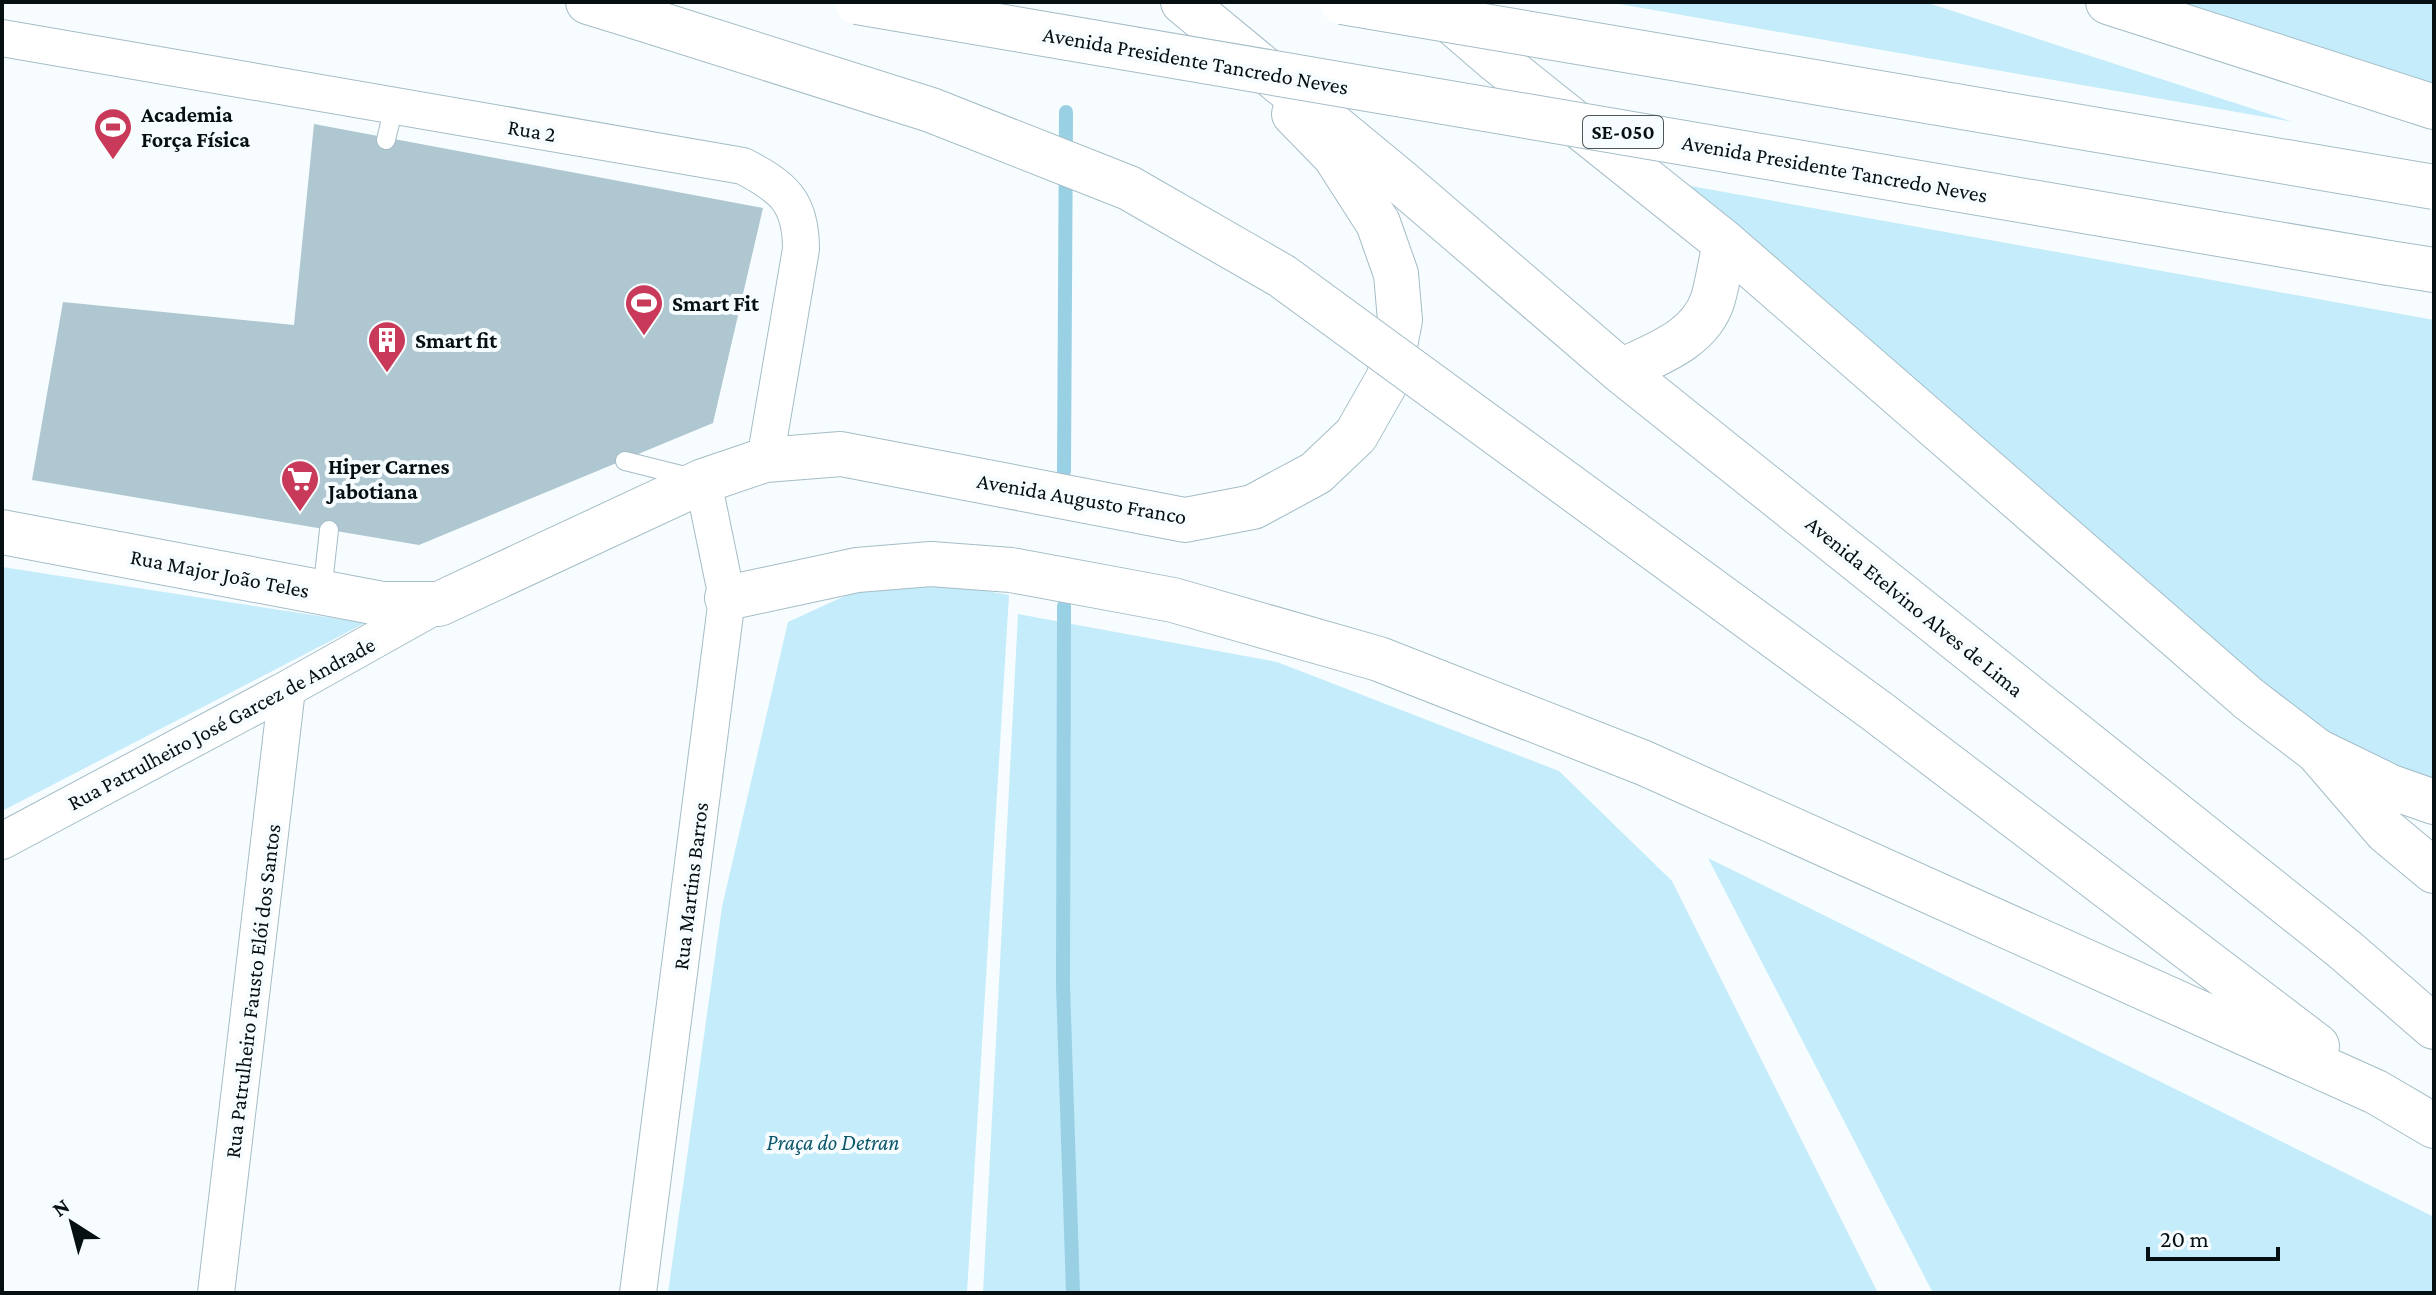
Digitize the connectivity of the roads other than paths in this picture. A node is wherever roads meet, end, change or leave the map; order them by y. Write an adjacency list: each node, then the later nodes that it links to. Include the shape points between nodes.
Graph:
1 (588, 2): 27 (main road, bridge, via 931,110 1141,195 1282,276 1878,712)
2 (857, 2): 11 (main road, Avenida Presidente Tancredo Neves / SE-050, bridge)
3 (1183, 2): 12 (main road, Avenida Etelvino Alves de Lima); 13 (main road, Avenida Augusto Franco, via 1335,156 1378,223 1396,274 1400,320 1389,377 1356,435 1316,473 1253,507 1185,520 841,454)
4 (1342, 2): 9 (main road, bridge)
5 (1429, 2): 10 (main road)
6 (2108, 2): 8 (main road)
7 (2, 38): 13 (street, Rua 2, via 390,123 743,166 776,183 795,208 801,249)
8 (2434, 107)
9 (2434, 187)
10 (1725, 243): 12 (main road, via 1712,301 1702,320 1680,342); 22 (main road, via 2249,699)
11 (2434, 270)
12 (1621, 371): 26 (main road, Avenida Etelvino Alves de Lima, via 2344,949)
13 (765, 460): 15 (main road, Avenida Augusto Franco)
14 (625, 461): 15 (lane)
15 (703, 481): 19 (street, Rua Martins Barros); 20 (main road, Avenida Augusto Franco)
16 (329, 530): 18 (lane)
17 (2, 532): 18 (main road, Rua Major João Teles)
18 (322, 593): 20 (main road, Rua Major João Teles, via 383,604)
19 (727, 598): 27 (main road, via 857,570 931,564 1011,570 1173,600 1379,659 1644,763); 30 (street, Rua Martins Barros)
20 (439, 604): 21 (street, Rua Patrulheiro José Garcez de Andrade)
21 (287, 689): 24 (street, Rua Patrulheiro José Garcez de Andrade); 29 (street, Rua Patrulheiro Fausto Elói dos Santos)
22 (2317, 751): 23 (main road); 25 (main road, via 2386,831)
23 (2434, 802)
24 (2, 841)
25 (2434, 871)
26 (2434, 1027)
27 (2376, 1092): 28 (main road)
28 (2434, 1126)
29 (216, 1293)
30 (638, 1293)

